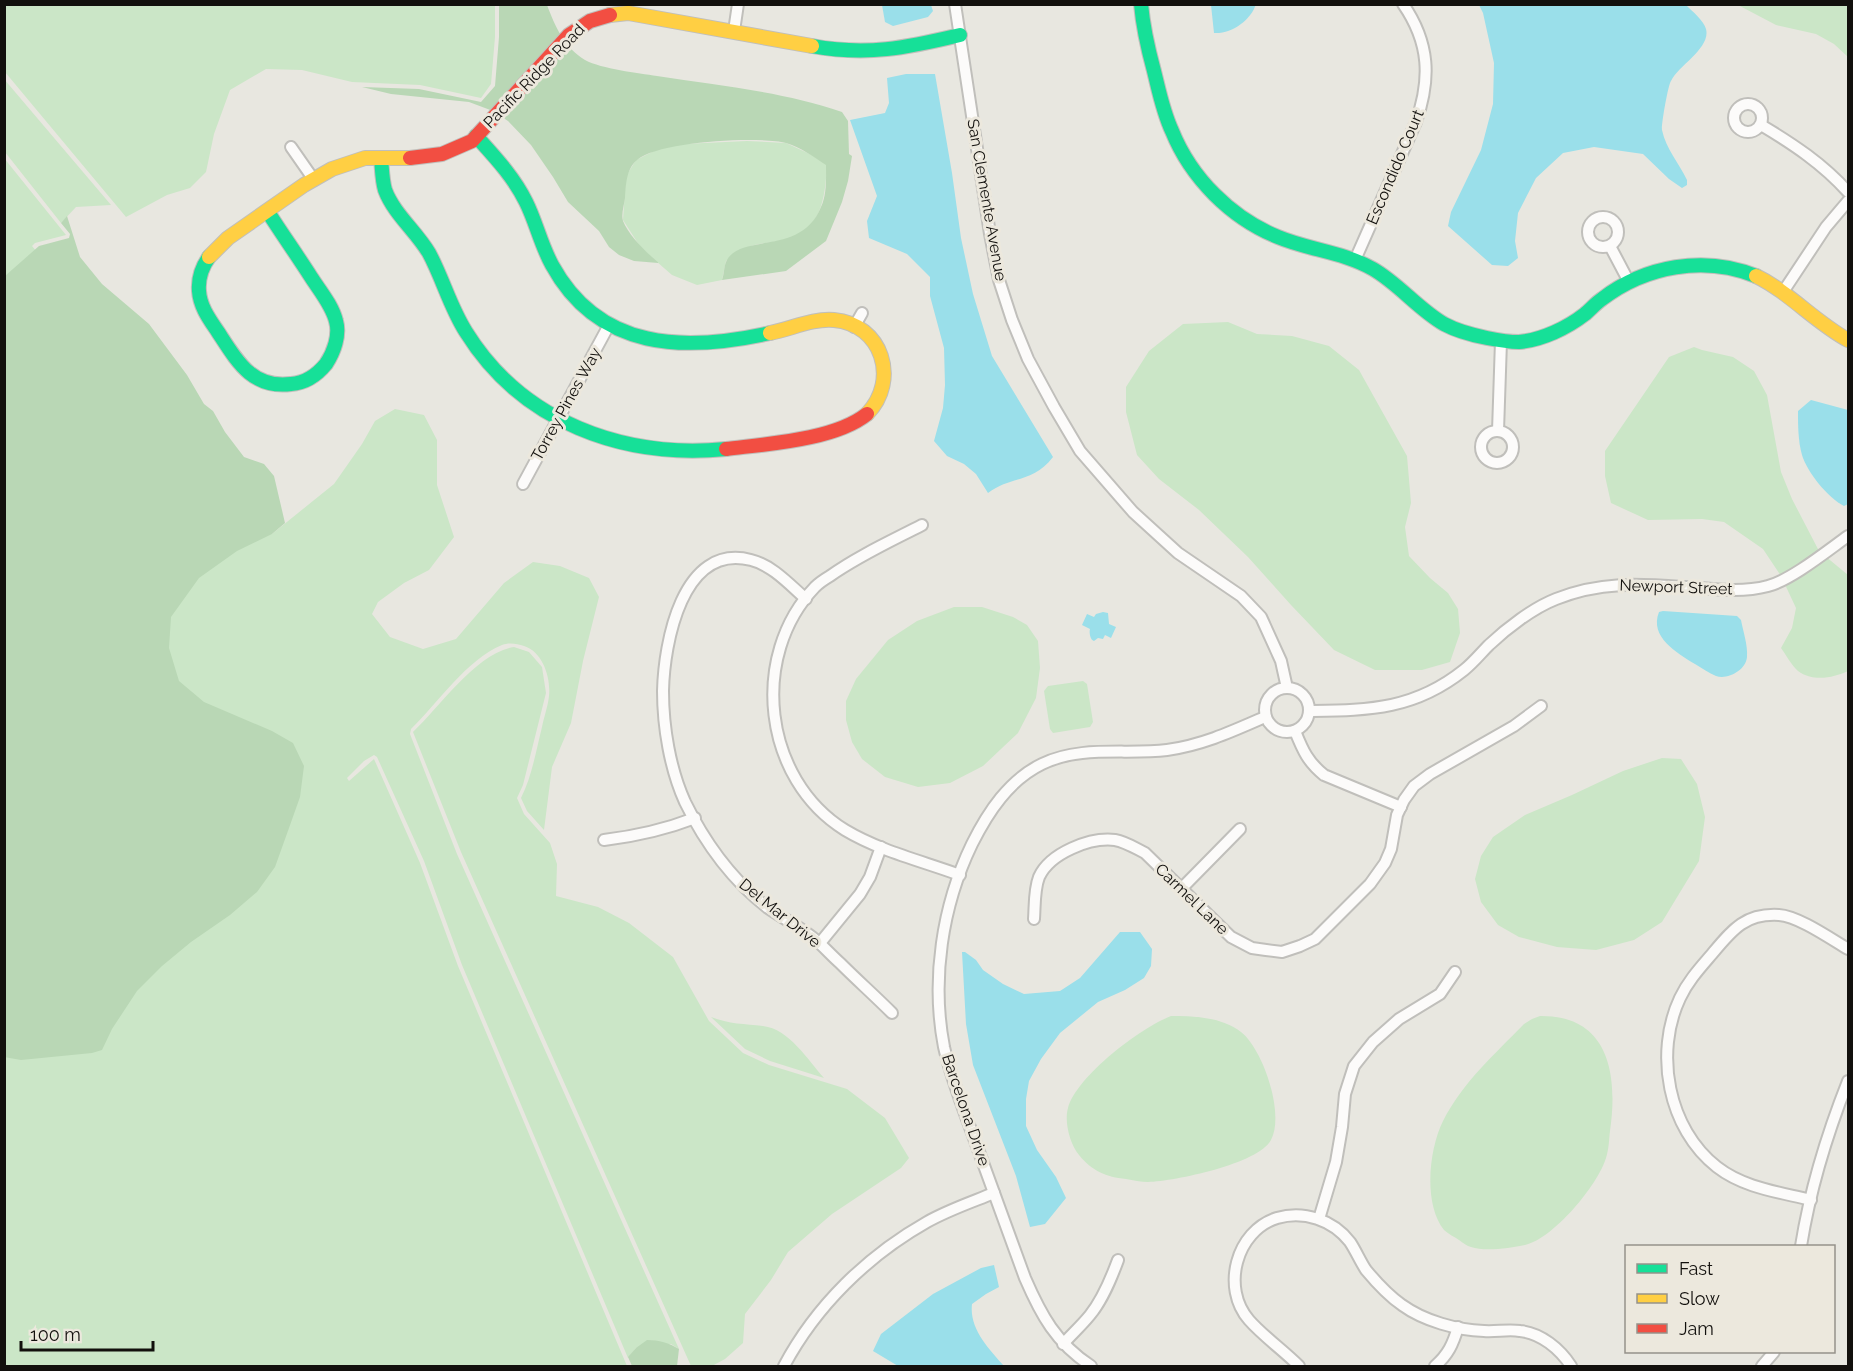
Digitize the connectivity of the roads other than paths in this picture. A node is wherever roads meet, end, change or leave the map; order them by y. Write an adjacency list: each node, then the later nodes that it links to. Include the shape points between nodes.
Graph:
1 (738, 4): 6 (street)
2 (955, 4): 7 (street, San Clemente Avenue)
3 (1141, 4): 17 (street, via 1162,106 1175,140 1198,175 1216,196 1275,236)
4 (1403, 4): 17 (street, Escondido Court, via 1419,33 1423,50 1424,100)
5 (621, 9): 6 (street, Pacific Ridge Road); 9 (street, Pacific Ridge Road, via 583,23 569,35)
6 (734, 31): 7 (street, Pacific Ridge Road, via 859,53)
7 (960, 35): 31 (street, San Clemente Avenue, via 999,280 1028,359 1080,451 1133,512 1178,553 1241,596 1261,616 1281,661)
8 (1761, 125): 13 (street, via 1814,159)
9 (476, 136): 11 (street, Pacific Ridge Road, via 463,147 439,156); 21 (street, via 508,172 525,200 551,263 568,290)
10 (291, 147): 12 (street)
11 (381, 158): 12 (street, Pacific Ridge Road, via 351,162); 25 (street, via 384,188 426,248 468,336 511,386)
12 (314, 180): 15 (street, Pacific Ridge Road)
13 (1848, 192)
14 (1848, 201): 19 (street)
15 (268, 212): 15 (street, Pacific Ridge Road, via 327,300 338,328 326,365 291,385 263,383 241,366 204,311 199,294 199,281 209,256)
16 (1610, 246): 18 (street)
17 (1355, 260): 23 (street, via 1443,323)
18 (1629, 282): 19 (street, via 1676,266 1724,266 1750,273); 23 (street, via 1564,328 1523,341)
19 (1783, 292): 24 (street)
20 (862, 313): 22 (street)
21 (609, 325): 22 (street, via 650,341 666,342 739,339 817,321 833,320); 25 (street, Torrey Pines Way)
22 (854, 327): 25 (street, via 865,333 880,352 883,384 877,402 865,416 848,425 797,440 688,451 633,447)
23 (1501, 340): 26 (street)
24 (1848, 340)
25 (558, 419): 27 (street, Torrey Pines Way)
26 (1498, 431)
27 (523, 484)
28 (922, 525): 30 (street, via 846,564 816,586)
29 (1848, 536): 33 (street, Newport Street, via 1785,579 1768,586 1725,590 1625,584 1555,599 1511,626 1444,684 1405,703 1376,709)
30 (806, 599): 37 (street, Del Mar Drive, via 771,570 751,560 735,558 706,567 684,596 667,648 663,692 669,750); 40 (street, via 784,635 776,663 772,695 782,749 808,796 826,814 845,830)
31 (1287, 688): 33 (street, via 1304,697); 34 (street, via 1267,699)
32 (1541, 706): 36 (street, Carmel Lane, via 1515,726 1430,774 1414,786)
33 (1309, 711): 35 (street, via 1306,721)
34 (1265, 717): 35 (street, via 1280,731); 41 (street, Barcelona Drive, via 1202,743 1166,750 1090,752 1042,764 1014,782 996,803 978,831)
35 (1295, 731): 36 (street, via 1304,754 1324,775)
36 (1401, 807): 42 (street, Carmel Lane, via 1391,849 1370,884 1315,939 1300,946 1282,952 1252,948 1231,936)
37 (694, 818): 39 (street, via 639,836); 44 (street, Del Mar Drive, via 722,863 742,884)
38 (1240, 829): 42 (street)
39 (604, 840)
40 (881, 847): 41 (street); 44 (street, via 860,894)
41 (960, 875): 49 (street, Barcelona Drive, via 942,945 941,1017 957,1089)
42 (1181, 889): 43 (street, Carmel Lane, via 1145,853 1130,845 1117,840 1080,844 1051,862 1040,875)
43 (1034, 919)
44 (820, 943): 47 (street, Del Mar Drive)
45 (1848, 949): 50 (street, via 1793,918 1754,917 1731,931 1689,980 1669,1034 1668,1062 1674,1102 1679,1120 1698,1150 1744,1184)
46 (1455, 972): 51 (street, via 1440,994 1399,1019 1354,1066 1345,1094 1336,1162)
47 (892, 1013)
48 (1848, 1081): 50 (street)
49 (994, 1193): 55 (street, Barcelona Drive, via 1036,1303); 57 (street, via 929,1221 880,1253 824,1306)
50 (1811, 1200): 52 (street)
51 (1319, 1219): 54 (street, via 1338,1229 1366,1270 1402,1305); 59 (street, via 1276,1218 1247,1240 1236,1262 1235,1293 1248,1320)
52 (1801, 1245)
53 (1118, 1260): 55 (street, via 1110,1283 1089,1316)
54 (1458, 1327): 60 (street, via 1454,1344); 61 (street, via 1535,1335 1549,1342)
55 (1063, 1344): 58 (street, Barcelona Drive)
56 (1773, 1353): 62 (street)
57 (784, 1366)
58 (1090, 1366)
59 (1299, 1366)
60 (1435, 1366)
61 (1571, 1366)
62 (1762, 1366)

